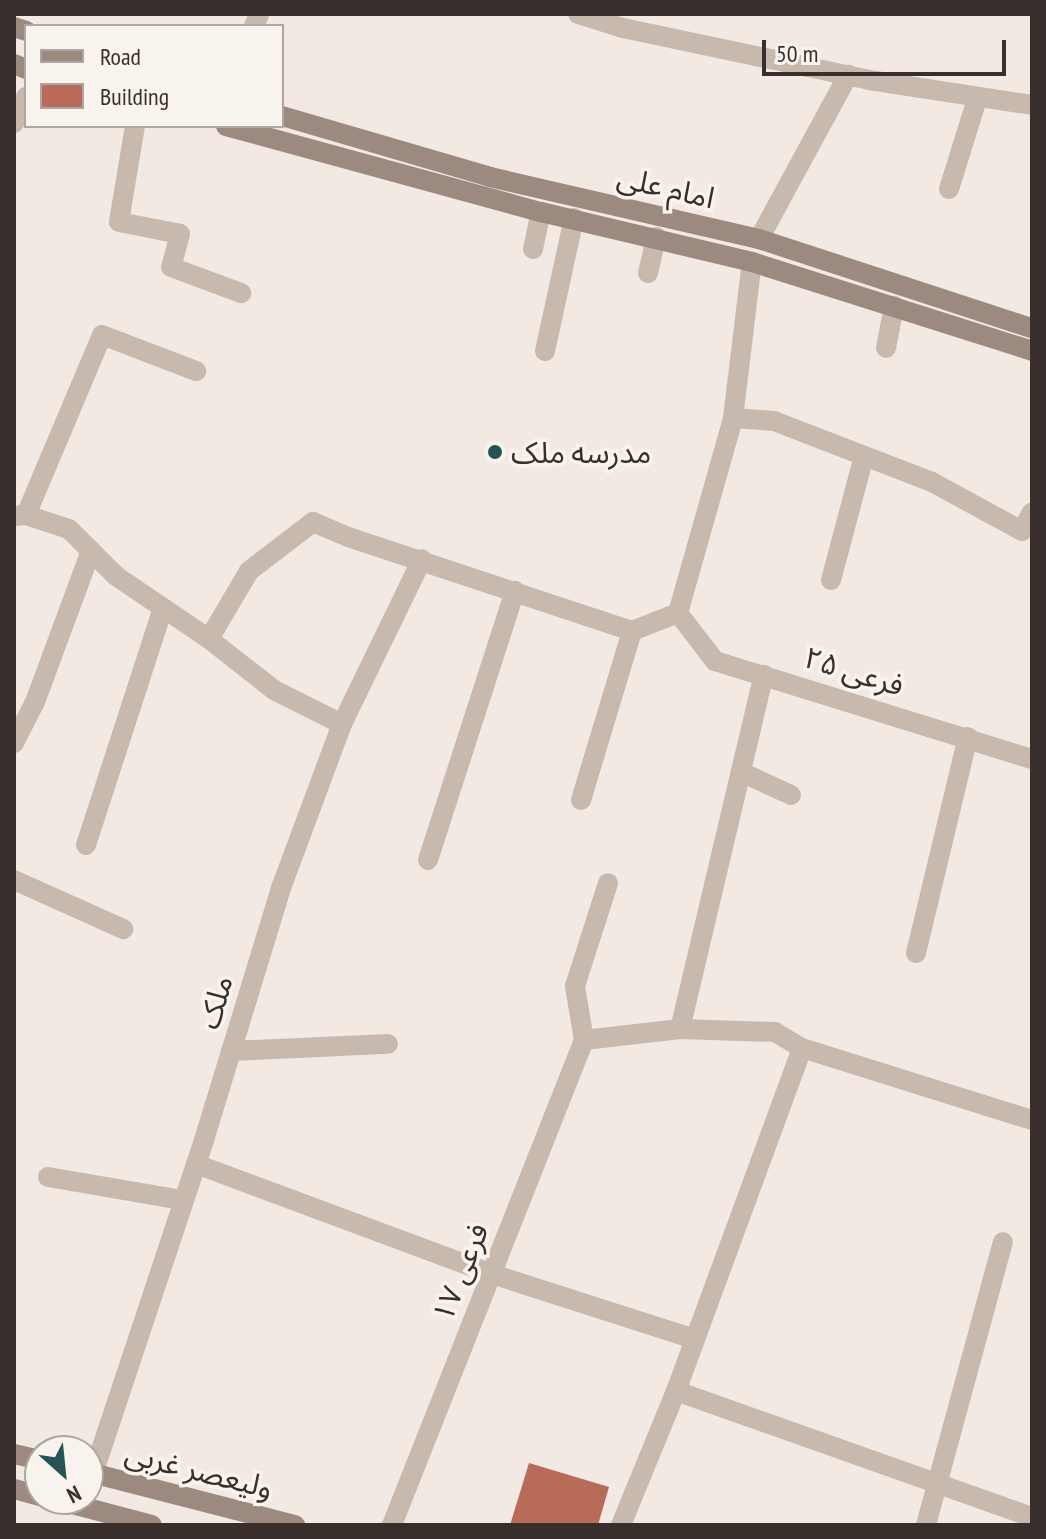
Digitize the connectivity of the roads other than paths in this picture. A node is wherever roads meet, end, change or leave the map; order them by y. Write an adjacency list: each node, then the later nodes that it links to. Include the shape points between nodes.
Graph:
1 (578, 14): 2 (street)
2 (848, 75): 3 (street); 14 (street)
3 (977, 99): 5 (street); 10 (street)
4 (24, 101): 7 (street)
5 (1032, 105)
6 (284, 117): 14 (main road, امام علی, via 490,177)
7 (14, 123)
8 (135, 128): 18 (street, via 119,222 180,234 171,267)
9 (233, 128): 11 (main road)
10 (949, 189)
11 (541, 212): 12 (main road); 15 (street)
12 (574, 218): 13 (main road); 22 (street)
13 (656, 237): 16 (main road); 17 (street)
14 (759, 239): 20 (main road, امام علی)
15 (533, 249)
16 (752, 262): 19 (main road); 25 (street)
17 (648, 273)
18 (241, 293)
19 (894, 306): 21 (street); 23 (main road)
20 (1032, 328)
21 (886, 348)
22 (545, 351)
23 (1032, 351)
24 (196, 371): 28 (street, via 102,335)
25 (733, 418): 26 (street, via 774,421); 35 (street)
26 (864, 456): 29 (street, via 932,482); 32 (street)
27 (1032, 512): 29 (street)
28 (20, 515): 30 (street, via 69,529)
29 (1027, 533)
30 (91, 551): 34 (street, via 116,576); 41 (street, via 35,702)
31 (422, 559): 33 (street); 37 (street, via 313,522 249,571); 39 (street, ملک)
32 (831, 580)
33 (515, 591): 36 (street); 47 (street)
34 (163, 608): 37 (street); 46 (street)
35 (678, 613): 36 (street); 38 (street, فرعی ۲۵, via 715,661)
36 (632, 631): 45 (street)
37 (209, 639): 39 (street, via 274,690)
38 (764, 675): 40 (street, فرعی ۲۵); 43 (street)
39 (342, 724): 56 (street, ملک, via 281,888)
40 (968, 737): 42 (street, فرعی ۲۵); 51 (street)
41 (14, 743)
42 (1032, 759)
43 (741, 772): 44 (street); 52 (street)
44 (791, 795)
45 (581, 800)
46 (86, 845)
47 (428, 860)
48 (14, 880): 50 (street)
49 (608, 883): 53 (street, via 575,986)
50 (123, 929)
51 (916, 953)
52 (680, 1029): 53 (street); 55 (street, via 775,1032)
53 (584, 1040): 62 (street, فرعی ۱۷)
54 (388, 1044): 56 (street)
55 (802, 1048): 57 (street); 63 (street)
56 (231, 1051): 58 (street, ملک)
57 (1032, 1120)
58 (196, 1164): 60 (street, ملک); 62 (street)
59 (48, 1177): 60 (street)
60 (181, 1200): 65 (street, ملک)
61 (1003, 1242): 67 (street)
62 (492, 1274): 63 (street); 72 (street, فرعی ۱۷)
63 (695, 1339): 64 (street)
64 (676, 1391): 67 (street); 73 (street)
65 (103, 1435)
66 (104, 1477): 71 (main road, ولیعصر غربی)
67 (936, 1483): 69 (street); 74 (street)
68 (104, 1512): 70 (main road)
69 (1032, 1517)
70 (152, 1525)
71 (295, 1525)
72 (392, 1525)
73 (621, 1525)
74 (926, 1525)

